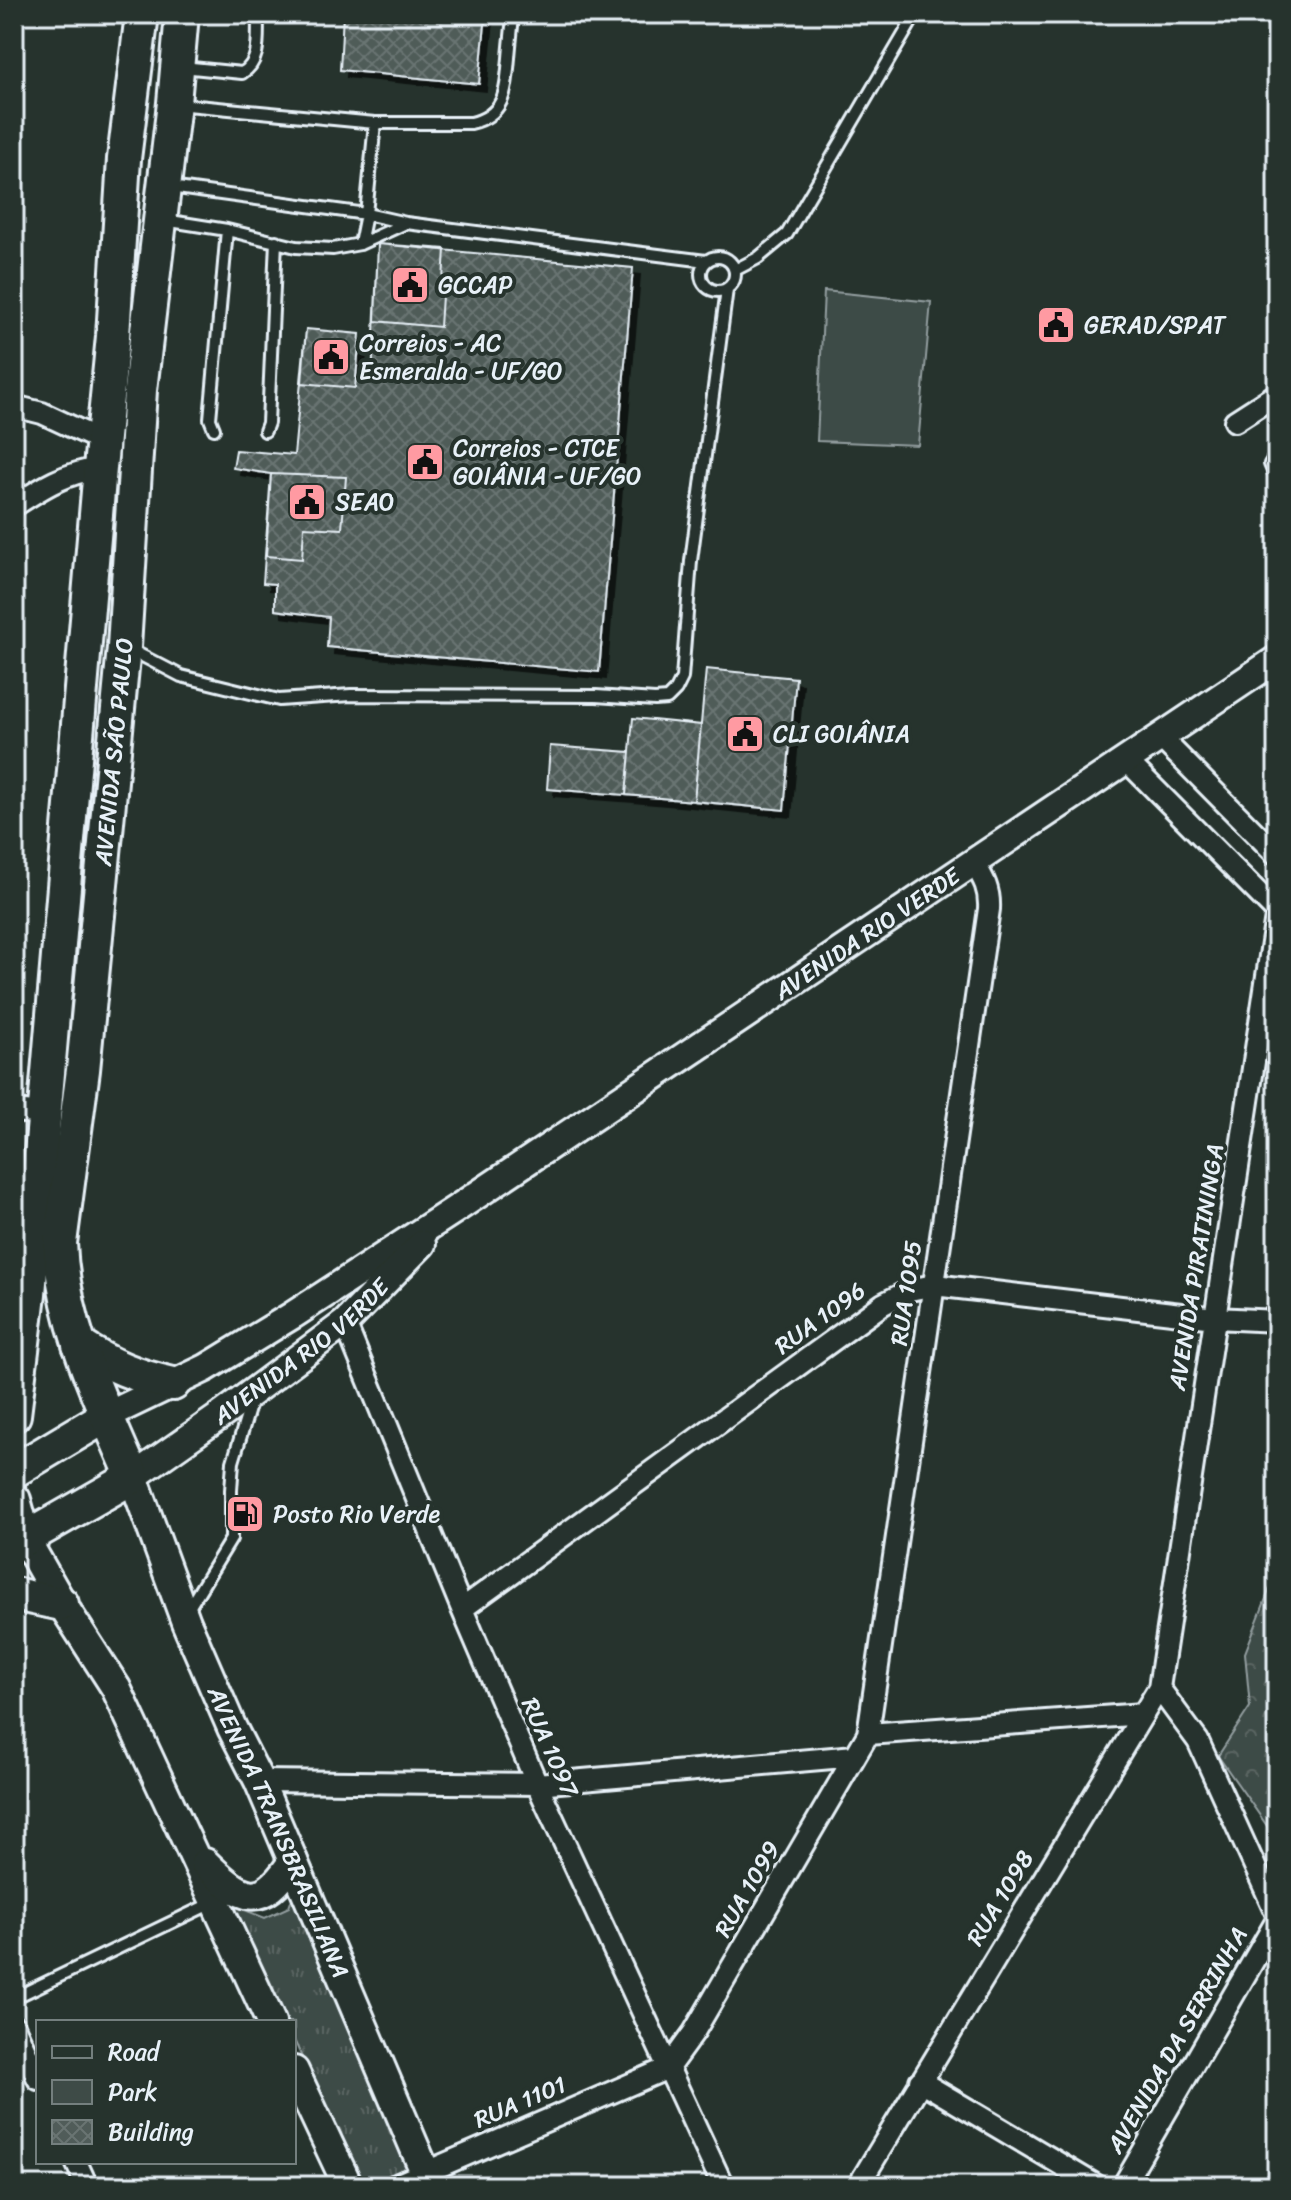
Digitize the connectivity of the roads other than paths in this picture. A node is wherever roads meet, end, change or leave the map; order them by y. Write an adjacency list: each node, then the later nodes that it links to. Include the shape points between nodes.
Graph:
1 (142, 14): 19 (main road, AVENIDA SÃO PAULO, via 124,159)
2 (182, 14): 6 (main road, AVENIDA SÃO PAULO)
3 (258, 14): 6 (lane, via 251,69 242,73)
4 (513, 14): 8 (lane, via 506,92 492,114 471,123)
5 (916, 14): 17 (lane, via 787,234)
6 (177, 67): 7 (main road, AVENIDA SÃO PAULO)
7 (174, 103): 8 (lane); 9 (main road, AVENIDA SÃO PAULO)
8 (375, 123): 10 (lane)
9 (164, 186): 10 (lane); 11 (main road, AVENIDA SÃO PAULO)
10 (366, 214): 12 (lane); 15 (lane)
11 (160, 220): 13 (lane); 20 (main road, AVENIDA SÃO PAULO)
12 (406, 223): 15 (lane); 16 (lane)
13 (227, 230): 14 (lane); 24 (lane, via 210,419)
14 (276, 241): 15 (lane, via 333,249); 25 (lane)
15 (360, 244)
16 (706, 261): 17 (lane, via 726,258); 18 (lane, via 701,272 704,285 715,292)
17 (735, 270): 18 (lane)
18 (727, 289): 31 (lane, via 691,561 682,678 667,699 351,695 279,700 181,676)
19 (113, 336): 20 (main road, via 124,384); 27 (main road, AVENIDA SÃO PAULO)
20 (140, 390): 30 (main road, AVENIDA SÃO PAULO)
21 (1277, 394): 23 (street)
22 (14, 406): 27 (street, via 42,413)
23 (1235, 421)
24 (214, 429)
25 (265, 431)
26 (1277, 453): 28 (lane, via 1270,464)
27 (101, 455): 29 (street); 30 (main road, via 120,460); 38 (main road, AVENIDA SÃO PAULO)
28 (1277, 473)
29 (14, 506)
30 (131, 523): 31 (main road, AVENIDA SÃO PAULO)
31 (124, 647): 44 (main road, AVENIDA SÃO PAULO, via 83,1070 60,1243 61,1271)
32 (1277, 659): 33 (street, AVENIDA RIO VERDE)
33 (1160, 737): 34 (street, AVENIDA RIO VERDE); 35 (street)
34 (1126, 760): 36 (street, AVENIDA RIO VERDE); 37 (street)
35 (1277, 855)
36 (974, 863): 39 (street, AVENIDA RIO VERDE); 40 (street, RUA 1095, via 987,884 989,909)
37 (1277, 911): 41 (street, AVENIDA PIRATININGA)
38 (29, 1113): 45 (main road, AVENIDA SÃO PAULO)
39 (456, 1209): 43 (street, AVENIDA RIO VERDE); 46 (street, AVENIDA RIO VERDE, via 293,1315)
40 (934, 1285): 41 (street, RUA 1096); 56 (street, RUA 1096, via 883,1304); 61 (street, RUA 1095)
41 (1215, 1318): 42 (street, RUA 1096); 58 (street, AVENIDA PIRATININGA)
42 (1277, 1321)
43 (345, 1323): 47 (street, AVENIDA RIO VERDE); 56 (street, RUA 1097)
44 (79, 1345): 46 (main road, via 121,1370); 49 (main road, AVENIDA SÃO PAULO)
45 (18, 1353): 48 (main road, AVENIDA SÃO PAULO)
46 (173, 1384): 49 (street, AVENIDA RIO VERDE)
47 (254, 1391): 51 (street, AVENIDA RIO VERDE); 57 (lane, via 233,1462 231,1539)
48 (14, 1415)
49 (106, 1416): 50 (main road); 51 (main road, AVENIDA SÃO PAULO)
50 (14, 1471)
51 (133, 1477): 53 (main road); 57 (main road, AVENIDA TRANSBRASILIANA)
52 (14, 1500): 53 (main road)
53 (19, 1542): 55 (main road)
54 (14, 1594): 55 (main road)
55 (62, 1604): 65 (main road, via 116,1688)
56 (462, 1609): 64 (street, RUA 1097)
57 (184, 1616): 63 (main road, AVENIDA TRANSBRASILIANA)
58 (1166, 1630): 59 (street, RUA 1098)
59 (1159, 1688): 60 (street, RUA 1098); 68 (street, via 1198,1741)
60 (1143, 1714): 61 (street); 75 (street, RUA 1098)
61 (868, 1734): 62 (street, RUA 1099)
62 (855, 1756): 64 (street); 72 (street, RUA 1099)
63 (259, 1781): 64 (street); 66 (main road, AVENIDA TRANSBRASILIANA)
64 (537, 1784): 72 (street, RUA 1097)
65 (190, 1849): 66 (main road, via 243,1894 270,1890); 67 (main road)
66 (293, 1861): 77 (main road, AVENIDA TRANSBRASILIANA)
67 (215, 1901): 69 (lane); 70 (main road)
68 (1277, 1918): 84 (street, AVENIDA DA SERRINHA)
69 (14, 1998)
70 (270, 2020)
71 (14, 2026): 73 (street)
72 (668, 2068): 77 (street, RUA 1101); 81 (street, RUA 1097)
73 (36, 2075)
74 (296, 2075): 79 (main road)
75 (920, 2081): 82 (street, RUA 1098); 83 (street)
76 (77, 2164): 78 (street)
77 (428, 2179): 80 (street, RUA 1101)
78 (87, 2186)
79 (348, 2186)
80 (394, 2186)
81 (723, 2186)
82 (858, 2186)
83 (1097, 2186)
84 (1123, 2186)

